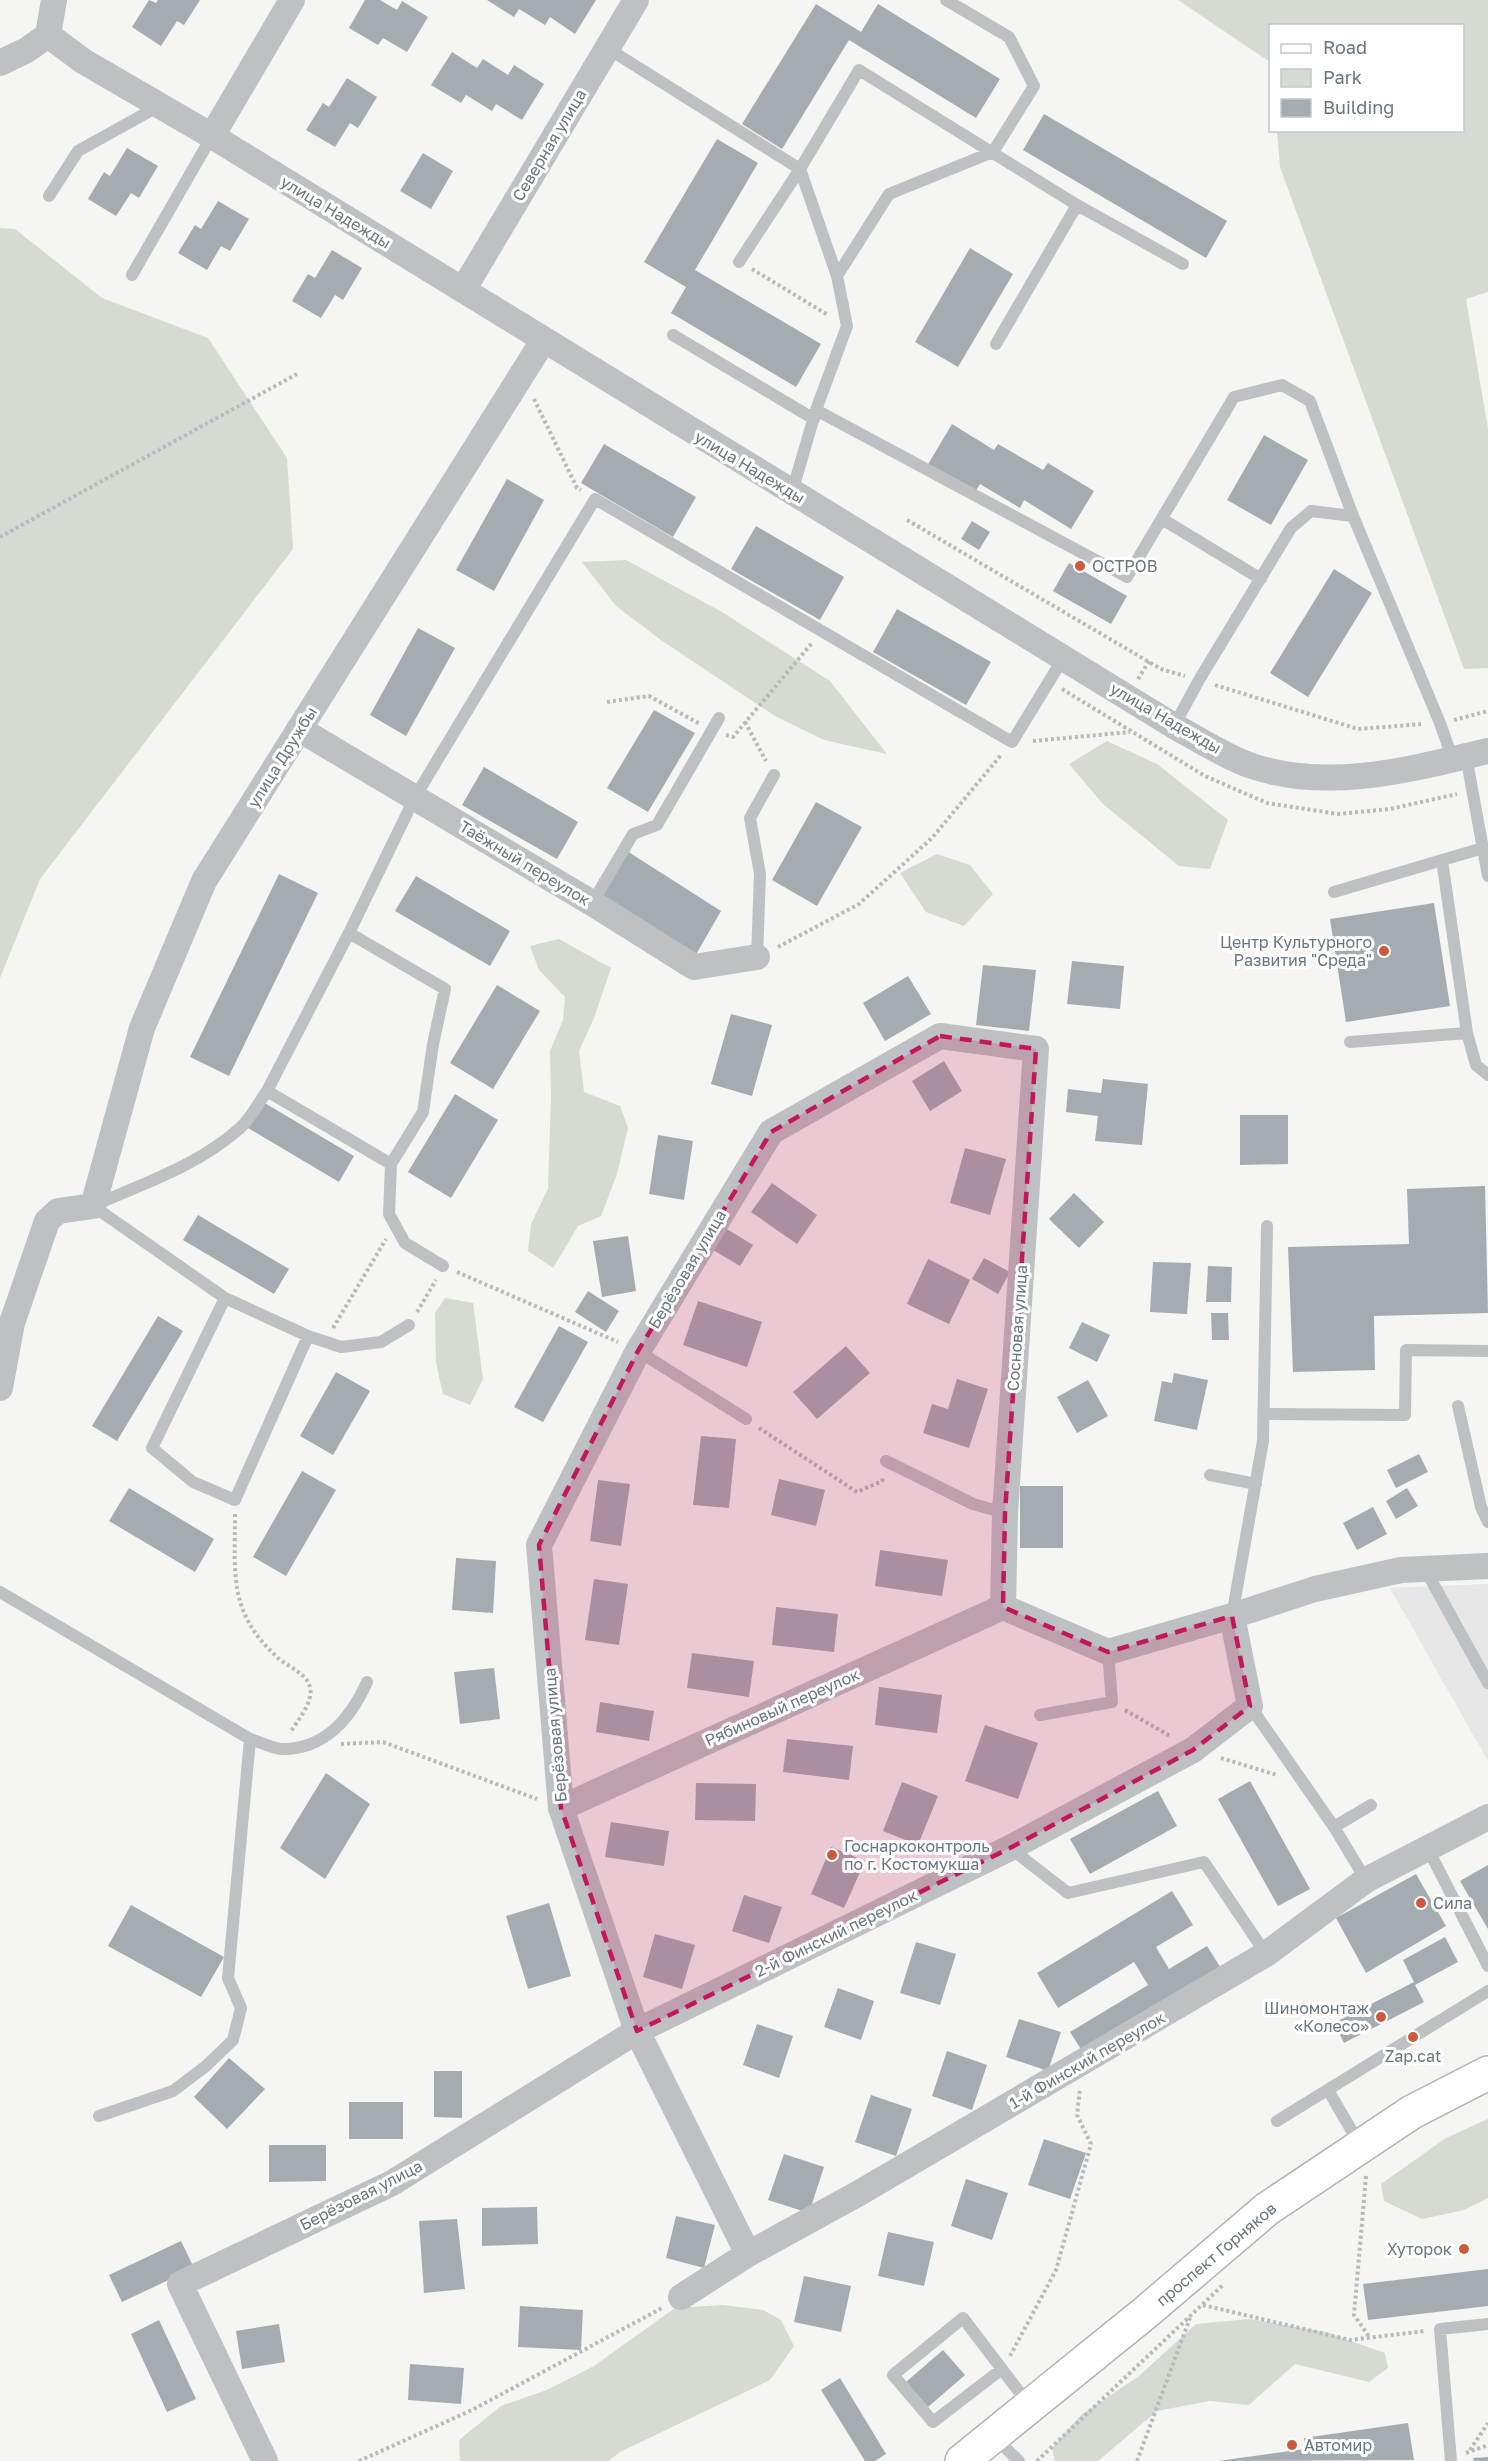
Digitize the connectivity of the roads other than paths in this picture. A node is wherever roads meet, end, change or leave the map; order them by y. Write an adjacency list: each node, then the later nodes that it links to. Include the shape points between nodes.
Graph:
1 (54, 0): 5 (street)
2 (292, 0): 9 (street)
3 (946, 0): 10 (lane, via 1009,37 1034,87)
4 (634, 1): 6 (street, Северная улица)
5 (48, 35): 7 (street); 8 (street, улица Надежды, via 83,61)
6 (607, 48): 11 (lane); 18 (street, Северная улица)
7 (0, 63)
8 (159, 105): 9 (street, улица Надежды); 12 (lane, via 78,151)
9 (212, 136): 16 (lane); 18 (street, улица Надежды)
10 (993, 152): 11 (lane, via 859,70); 13 (lane); 17 (lane, via 889,194)
11 (800, 169): 14 (lane); 17 (lane)
12 (49, 196)
13 (1077, 205): 15 (lane); 21 (lane)
14 (739, 262)
15 (1183, 264)
16 (132, 275)
17 (837, 276): 22 (lane, via 847,326)
18 (463, 290): 20 (street, улица Надежды)
19 (673, 335): 22 (lane)
20 (543, 341): 23 (street, улица Надежды); 30 (street, улица Дружбы)
21 (996, 344)
22 (815, 414): 23 (lane); 25 (lane, via 1127,577)
23 (792, 492): 27 (street, улица Надежды)
24 (1353, 516): 25 (lane, via 1310,401 1282,386 1234,397); 26 (lane, via 1311,511 1291,528); 31 (lane, via 1440,723)
25 (1162, 519): 26 (lane)
26 (1261, 579): 29 (lane)
27 (1064, 657): 29 (street, улица Надежды); 33 (lane, via 1012,742 595,499)
28 (719, 718): 38 (lane, via 657,825 633,834)
29 (1174, 726): 31 (street, улица Надежды, via 1251,766 1313,778 1369,777)
30 (300, 729): 33 (street, Таёжный переулок); 47 (street, улица Дружбы, via 204,881 142,1028)
31 (1469, 756): 34 (lane)
32 (774, 775): 40 (lane, via 750,818 760,874)
33 (415, 798): 38 (street, Таёжный переулок); 39 (lane)
34 (1483, 848): 35 (lane); 36 (lane)
35 (1442, 860): 37 (lane); 41 (lane)
36 (1488, 876)
37 (1334, 892)
38 (592, 903): 40 (street, Таёжный переулок, via 694,967)
39 (349, 933): 45 (lane); 46 (lane, via 445,989 423,1112)
40 (757, 957)
41 (1467, 1033): 42 (lane); 44 (lane, via 1476,1065)
42 (1350, 1042)
43 (1036, 1049): 53 (street, Берёзовая улица, via 940,1036 771,1131); 62 (street, Сосновая улица)
44 (1488, 1075)
45 (267, 1090): 46 (lane); 47 (lane, via 242,1126 220,1144 183,1166)
46 (391, 1164): 49 (lane, via 389,1214 405,1243)
47 (93, 1206): 50 (lane); 55 (street, via 58,1210 47,1221 12,1323)
48 (1268, 1226): 57 (lane)
49 (442, 1266)
50 (225, 1298): 52 (lane); 52 (lane, via 152,1448 193,1482 234,1500)
51 (409, 1326): 52 (lane, via 381,1342 342,1347)
52 (309, 1336)
53 (638, 1351): 58 (lane); 76 (street, Берёзовая улица, via 539,1545)
54 (1488, 1351): 57 (lane, via 1406,1350 1405,1415)
55 (0, 1388)
56 (1458, 1406): 63 (lane, via 1481,1507)
57 (1264, 1414): 61 (lane)
58 (746, 1419)
59 (886, 1461): 62 (lane, via 973,1504)
60 (1210, 1475): 61 (lane)
61 (1256, 1484): 68 (lane)
62 (1005, 1513): 67 (street, Сосновая улица)
63 (1488, 1522)
64 (1488, 1566): 65 (street)
65 (1424, 1568): 68 (street, via 1315,1589); 71 (lane)
66 (0, 1592): 74 (lane)
67 (1003, 1607): 69 (street); 76 (street, Рябиновый переулок)
68 (1232, 1616): 69 (street); 72 (street)
69 (1108, 1652): 73 (lane, via 1112,1702)
70 (367, 1682): 74 (lane, via 345,1721 311,1746 280,1749)
71 (1488, 1683)
72 (1250, 1706): 78 (lane); 80 (street, 2-й Финский переулок, via 1193,1750)
73 (1040, 1715)
74 (250, 1739): 88 (lane, via 228,1978 241,2008 233,2040 173,2091)
75 (1371, 1805): 78 (lane)
76 (561, 1808): 85 (street, Берёзовая улица)
77 (1488, 1817): 79 (street, 1-й Финский переулок)
78 (1334, 1827): 81 (lane)
79 (1427, 1847): 81 (street, 1-й Финский переулок); 83 (lane)
80 (1010, 1848): 82 (lane, via 1068,1893 1204,1862); 85 (street, 2-й Финский переулок)
81 (1366, 1880): 82 (street, 1-й Финский переулок)
82 (1266, 1954): 91 (street, 1-й Финский переулок)
83 (1488, 1966)
84 (1488, 1991): 87 (lane)
85 (637, 2031): 91 (street); 98 (street, Берёзовая улица, via 392,2183 180,2284)
86 (1488, 2073): 90 (main road, проспект Горняков, via 1412,2112)
87 (1328, 2090): 89 (lane); 90 (lane)
88 (99, 2116)
89 (1277, 2121)
90 (1360, 2145): 95 (main road, проспект Горняков, via 1267,2209)
91 (748, 2254): 92 (street, 1-й Финский переулок)
92 (681, 2297)
93 (1488, 2324): 97 (lane, via 1440,2329)
94 (1002, 2370): 94 (lane, via 963,2318 893,2375 933,2422); 95 (lane)
95 (1031, 2407): 96 (main road, проспект Горняков)
96 (994, 2437): 99 (main road, проспект Горняков); 100 (lane)
97 (1456, 2458)
98 (265, 2461)
99 (962, 2461)
100 (1018, 2461)

